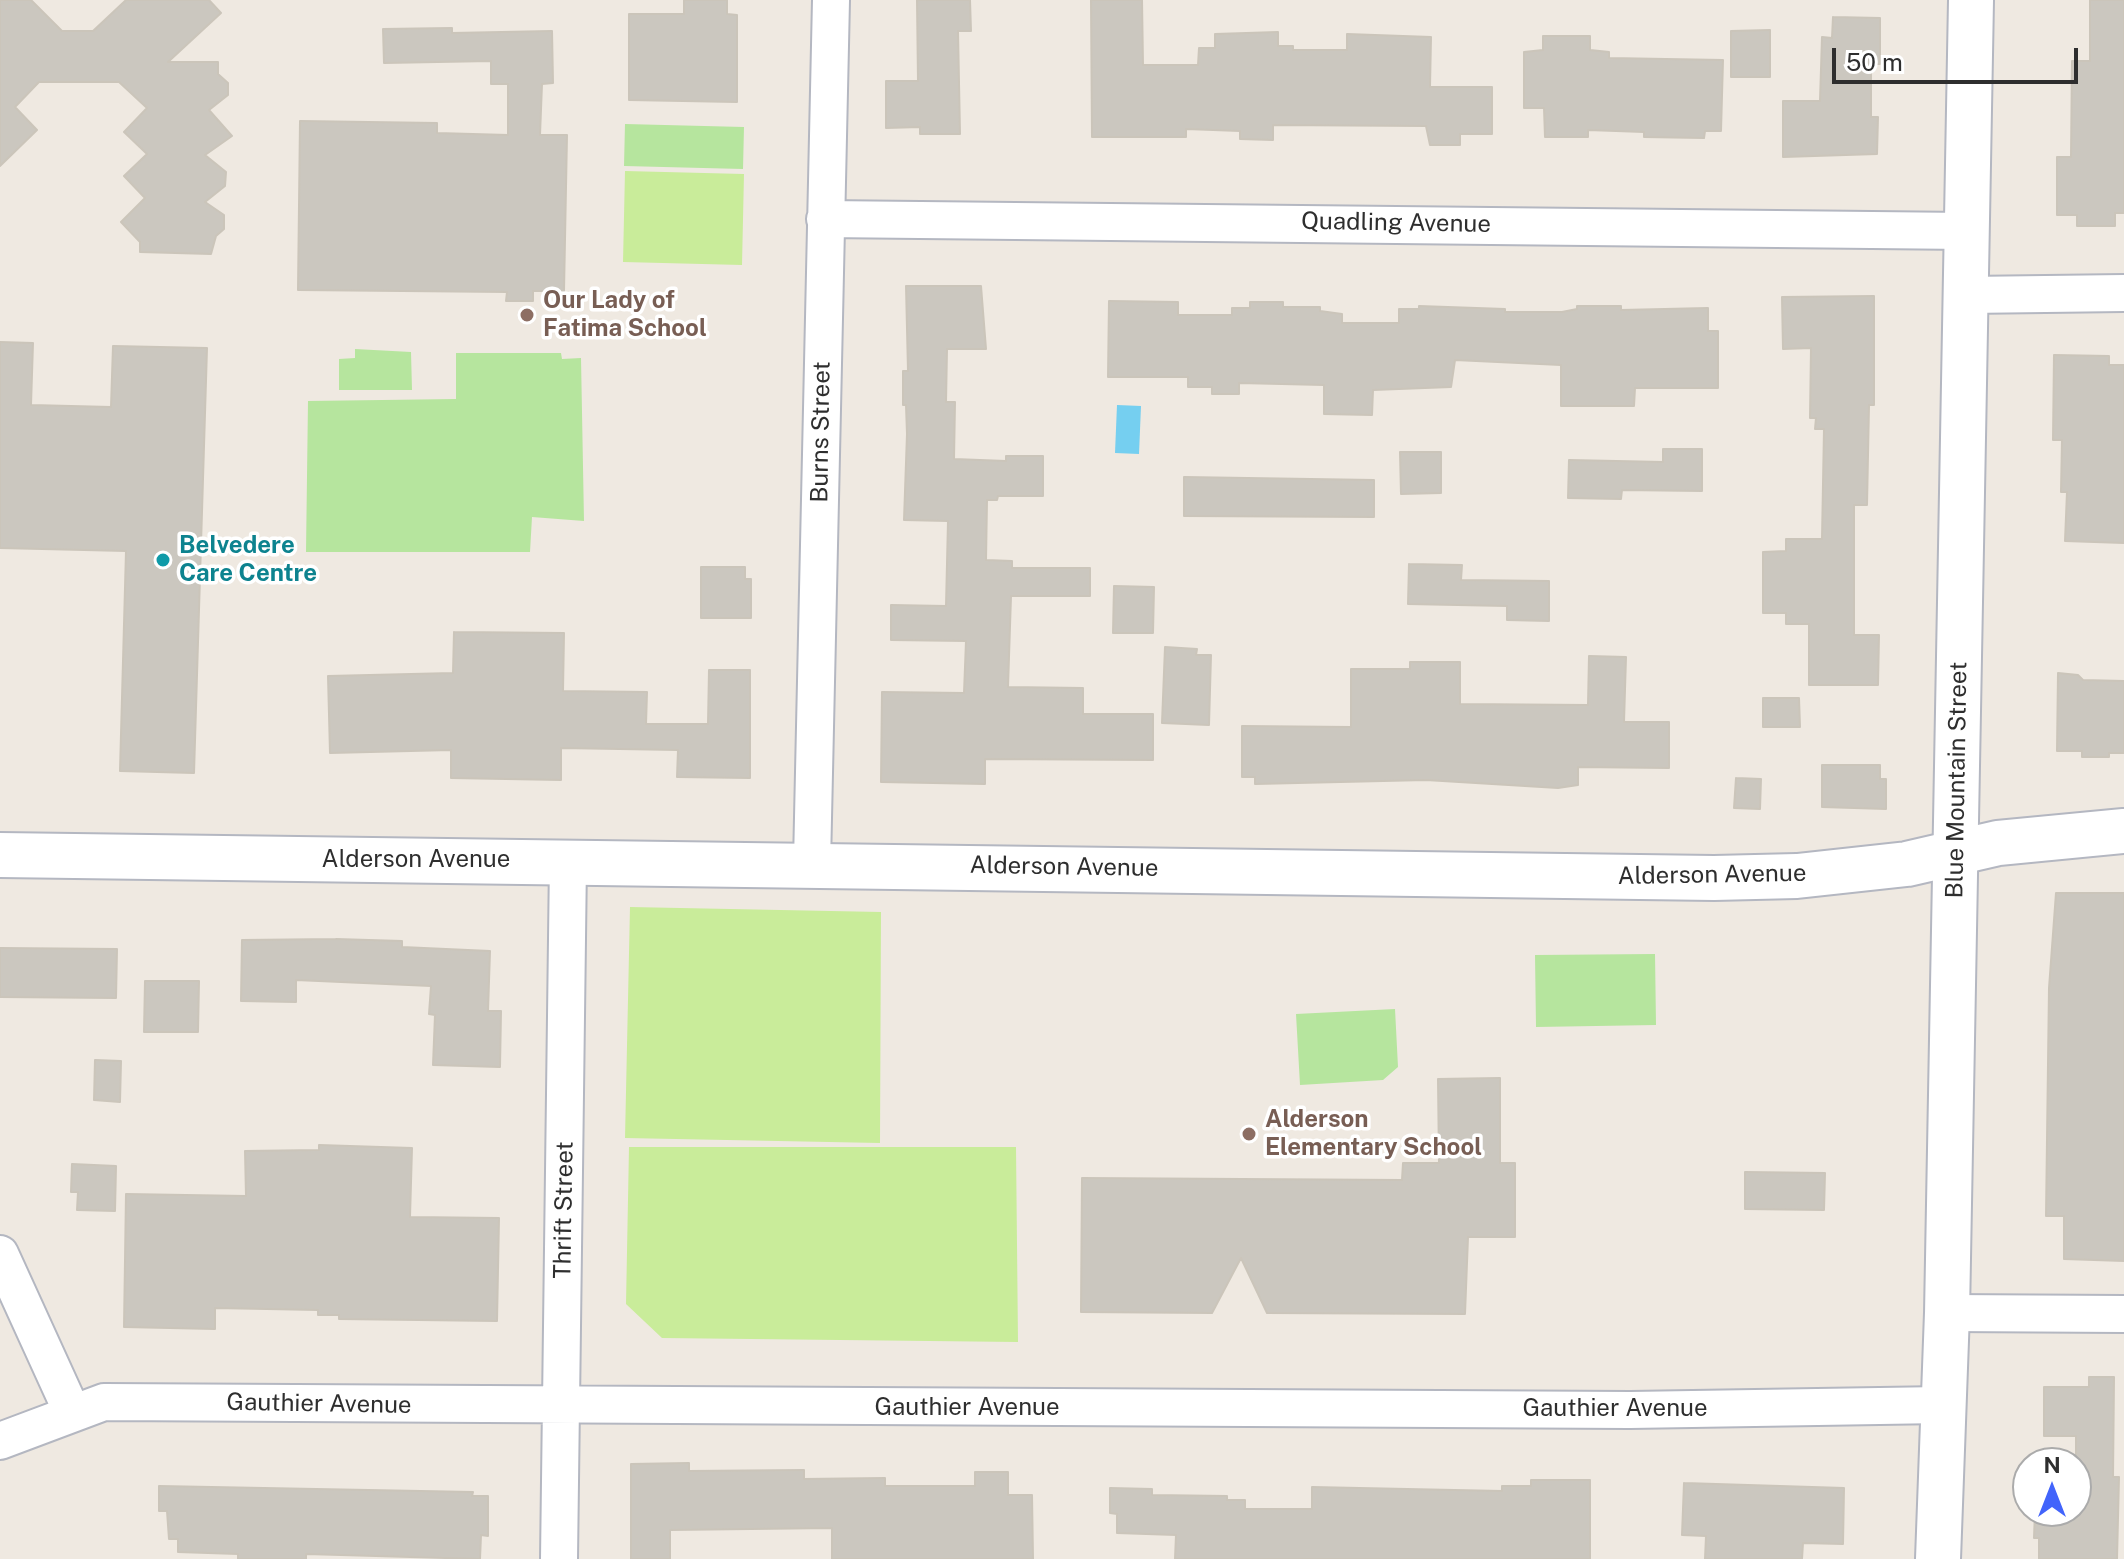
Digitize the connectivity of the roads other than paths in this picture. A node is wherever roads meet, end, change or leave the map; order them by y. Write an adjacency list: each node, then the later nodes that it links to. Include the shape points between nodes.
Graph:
1 (831, 0): 3 (street, Burns Street)
2 (1971, 0): 4 (street, Blue Mountain Street)
3 (825, 219): 4 (street, Quadling Avenue); 11 (street, Burns Street)
4 (1967, 231): 6 (street, Blue Mountain Street)
5 (2124, 293): 6 (street)
6 (1967, 295): 9 (street, Blue Mountain Street)
7 (2124, 831): 9 (street, Alderson Avenue, via 1998,843)
8 (0, 855): 10 (street, Alderson Avenue)
9 (1956, 855): 11 (street, Alderson Avenue, via 1797,876 1714,878); 13 (street, Blue Mountain Street)
10 (568, 861): 11 (street, Alderson Avenue); 16 (street, Thrift Street)
11 (812, 863)
12 (0, 1254): 17 (street)
13 (1947, 1313): 14 (street); 15 (street, Blue Mountain Street)
14 (2124, 1314)
15 (1942, 1405): 16 (street, Gauthier Avenue, via 1630,1410); 20 (street, Blue Mountain Street)
16 (560, 1407): 17 (street, Gauthier Avenue, via 104,1402); 19 (street, Thrift Street)
17 (72, 1412): 18 (street, Gauthier Avenue)
18 (0, 1441)
19 (559, 1559)
20 (1938, 1559)

